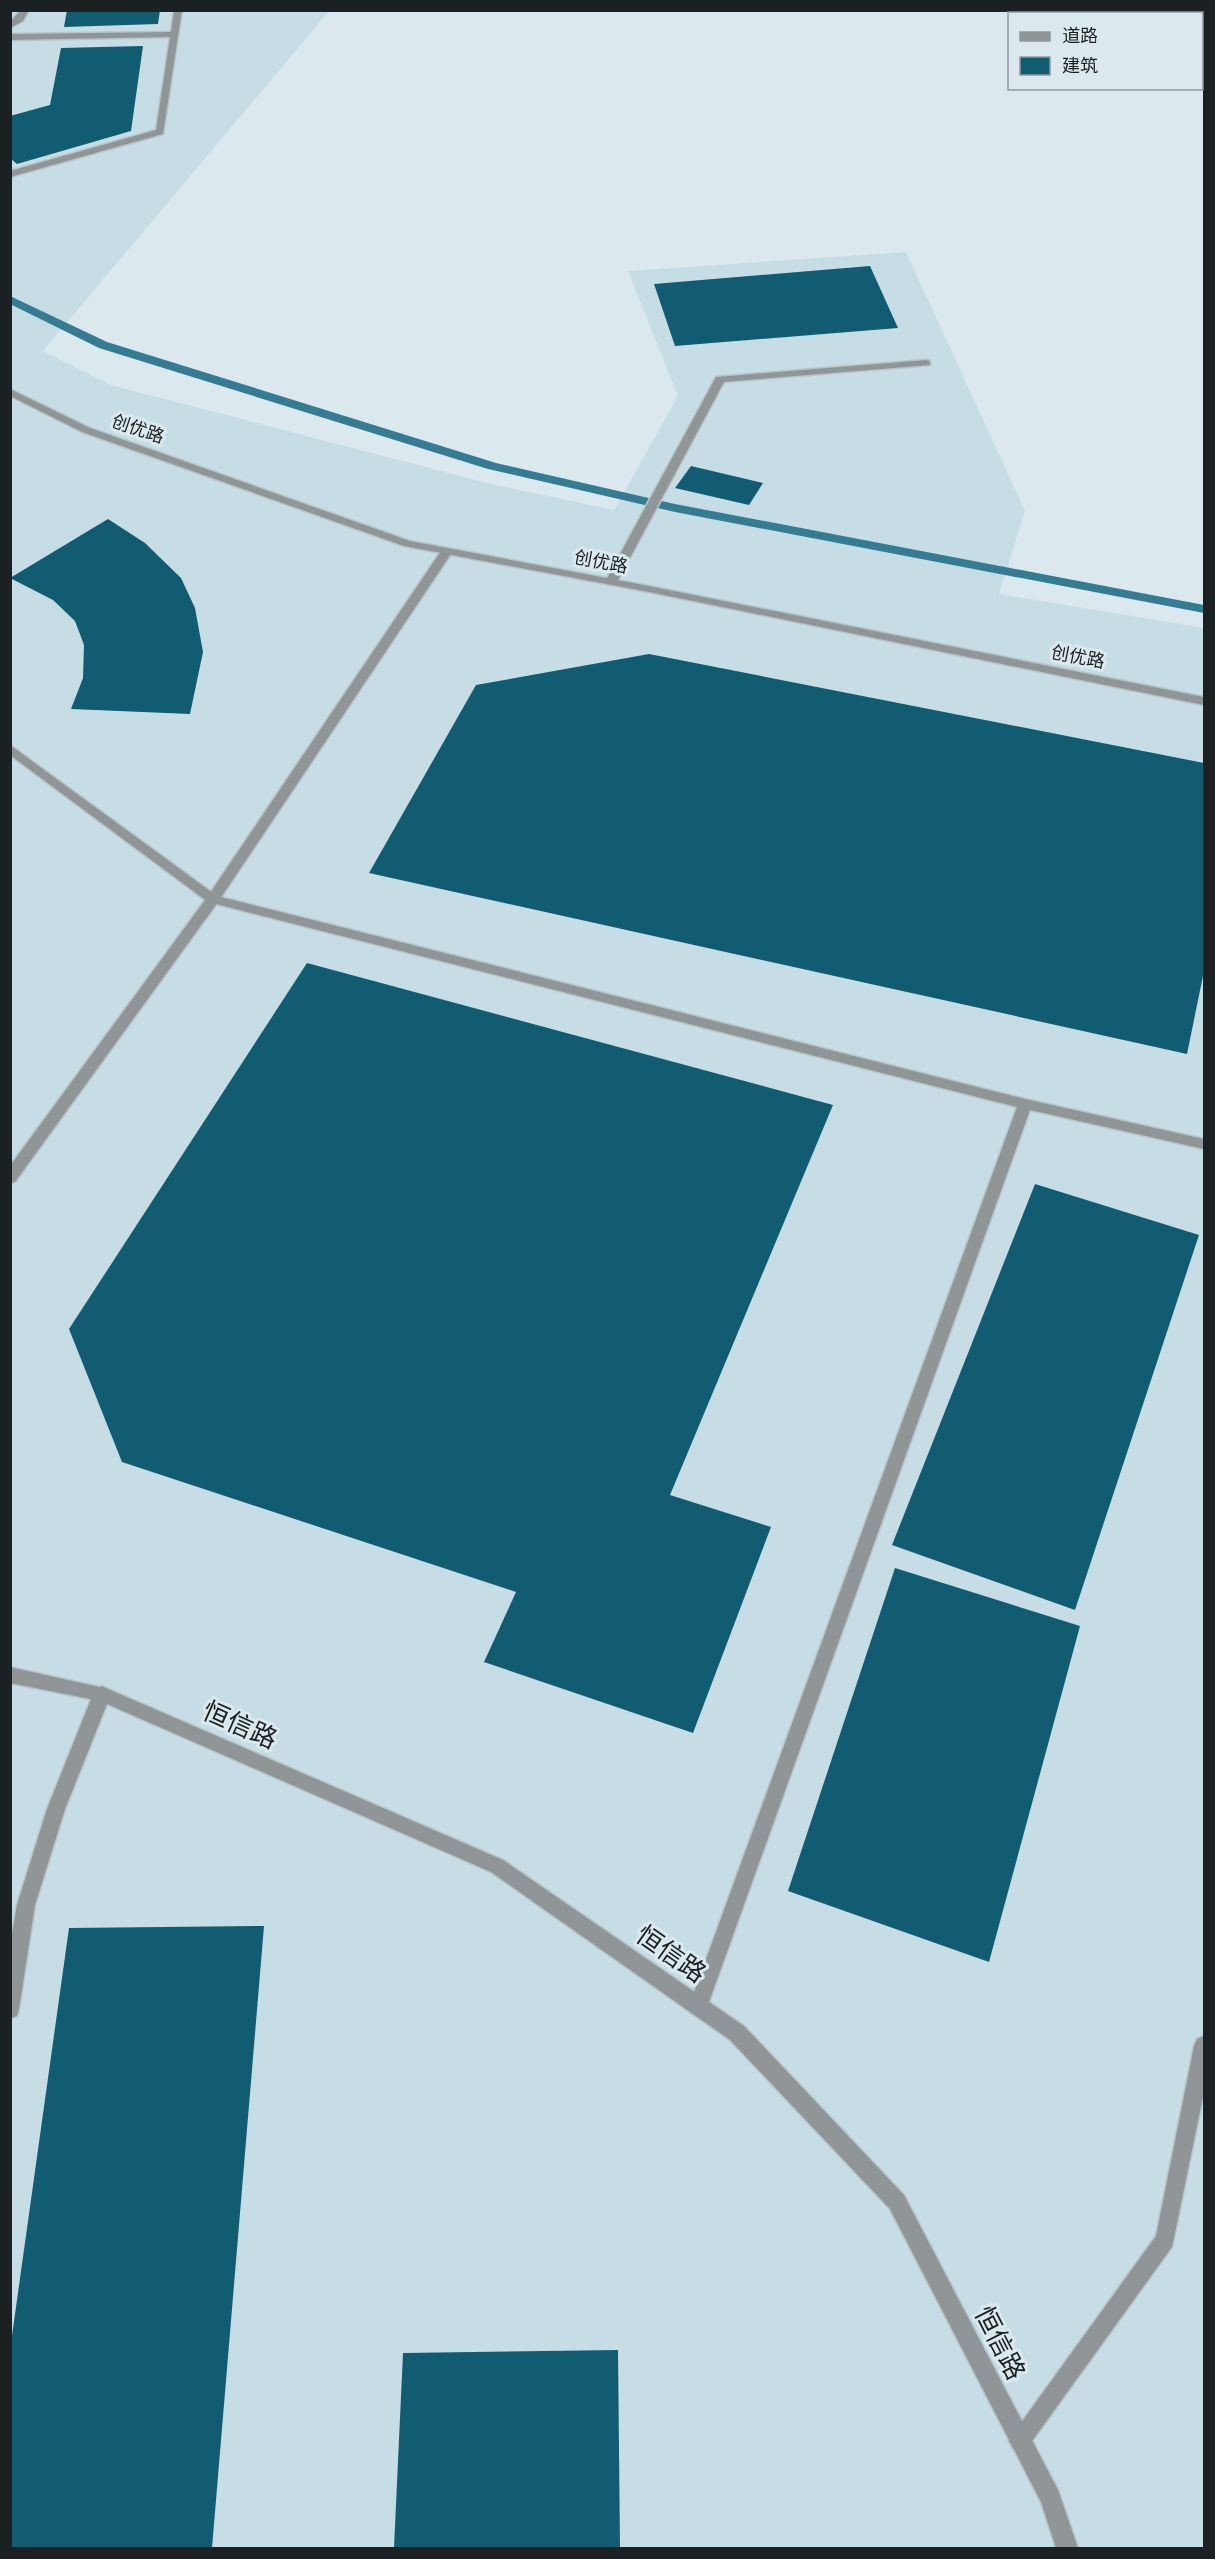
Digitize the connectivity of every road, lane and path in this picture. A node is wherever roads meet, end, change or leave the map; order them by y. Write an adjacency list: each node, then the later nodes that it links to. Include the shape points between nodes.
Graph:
1 (25, 10): 3 (street)
2 (177, 10): 4 (street)
3 (10, 26)
4 (174, 34): 5 (street); 6 (street, via 160,132)
5 (10, 37)
6 (10, 174)
7 (926, 363): 10 (street, via 720,379)
8 (10, 392): 9 (street, 创优路, via 86,430 408,544)
9 (447, 551): 10 (street, 创优路); 13 (street)
10 (611, 582): 11 (street, 创优路)
11 (1204, 701)
12 (10, 749): 13 (street)
13 (213, 899): 14 (street); 16 (street)
14 (1025, 1104): 15 (street); 19 (street)
15 (1204, 1144)
16 (10, 1178)
17 (10, 1675): 18 (street, 恒信路)
18 (102, 1694): 19 (street, 恒信路, via 497,1866); 20 (street, via 56,1809 26,1905)
19 (698, 2006): 22 (street, 恒信路, via 737,2032 897,2202)
20 (10, 2008)
21 (1204, 2046): 22 (street, via 1165,2240)
22 (1020, 2441): 23 (street, 恒信路, via 1050,2499)
23 (1067, 2548)

